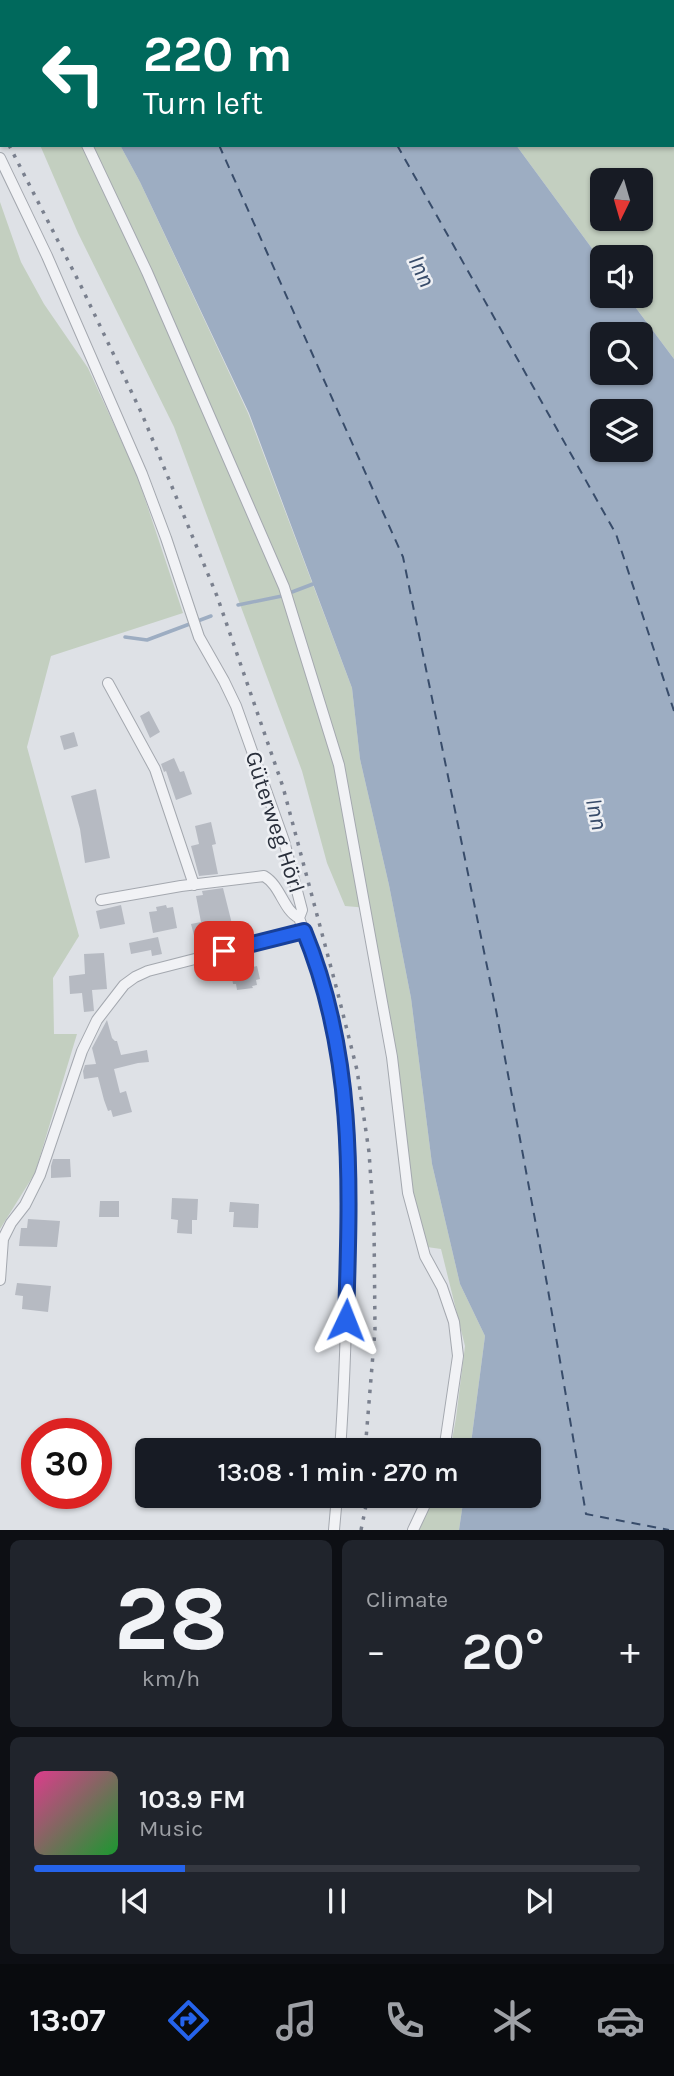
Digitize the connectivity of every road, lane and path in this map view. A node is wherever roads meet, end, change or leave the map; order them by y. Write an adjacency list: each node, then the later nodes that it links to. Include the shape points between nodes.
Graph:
1 (88, 147): 10 (street, via 284,587 339,765 392,1057 408,1193 425,1256 454,1322 458,1356)
2 (0, 158): 6 (street, Güterweg Hörl, via 142,474 199,637 230,693 284,841 302,910)
3 (108, 682): 4 (street, via 155,769)
4 (194, 886): 5 (street); 6 (street, via 264,876)
5 (102, 900)
6 (299, 918): 7 (street, Güterweg Hörl)
7 (304, 931): 8 (street, via 148,971 124,985 97,1020 82,1051 40,1175 3,1240); 9 (street, Güterweg Hörl, via 328,999 347,1115 350,1198)
8 (0, 1280)
9 (341, 1438)
10 (446, 1438)
11 (336, 1508): 13 (street)
12 (423, 1508): 14 (street)
13 (334, 1530)
14 (413, 1530)

